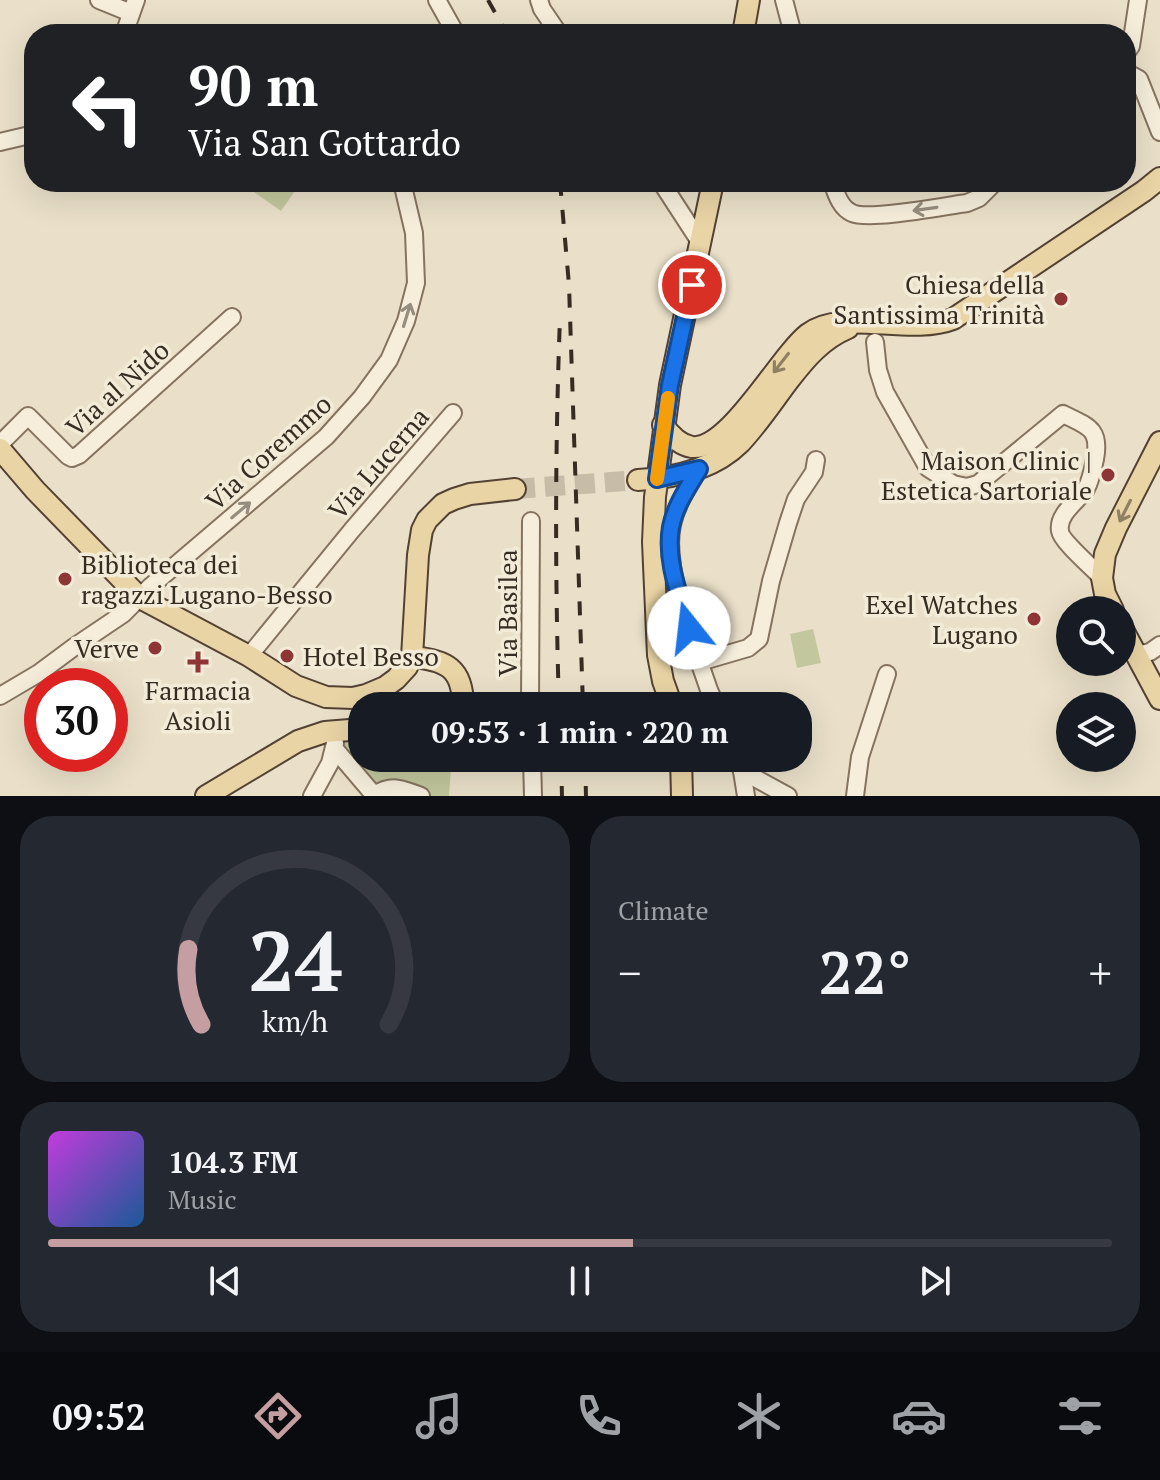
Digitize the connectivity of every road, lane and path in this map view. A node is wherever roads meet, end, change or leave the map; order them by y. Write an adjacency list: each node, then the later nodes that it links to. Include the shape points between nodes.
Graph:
1 (99, 0): 7 (street)
2 (437, 0): 8 (street)
3 (539, 0): 9 (street)
4 (749, 0): 10 (main road)
5 (784, 0): 11 (street)
6 (1138, 0): 12 (street)
7 (134, 6)
8 (450, 24)
9 (552, 24)
10 (745, 24)
11 (790, 24)
12 (1134, 24)
13 (1136, 83): 14 (street)
14 (1160, 132)
15 (24, 136): 16 (street)
16 (0, 142)
17 (1160, 178): 25 (main road, via 953,319)
18 (404, 192): 37 (street, Via Coremmo, one-way to 18, via 326,437 389,360 416,283 414,233)
19 (668, 192): 23 (street)
20 (711, 192): 23 (main road)
21 (836, 192): 22 (street, one-way to 21, via 967,203 868,217 851,213)
22 (985, 192)
23 (700, 242): 27 (main road)
24 (232, 317): 29 (street, Via al Nido, via 76,457 65,454 28,416)
25 (873, 333): 27 (main road, one-way to 27, via 845,322 816,329 796,344 727,430 708,444 685,445); 31 (main road, via 847,328 823,342 739,444); 35 (street, via 885,392 928,468 953,484 978,484 1063,414 1094,433 1098,443 1091,478 1061,520 1060,531)
26 (453, 413): 40 (street, Via Lucerna)
27 (663, 425): 32 (main road)
28 (1160, 442): 35 (main road, one-way to 35, via 1109,543)
29 (0, 446): 37 (main road, via 35,490)
30 (816, 460): 43 (street, via 788,523 759,639 748,648)
31 (699, 469): 32 (main road); 43 (street, via 675,515 670,545)
32 (648, 480): 47 (main road, via 658,655)
33 (515, 489): 41 (main road, via 454,499 427,520 420,540)
34 (531, 521): 46 (street, Via Basilea)
35 (1102, 578): 36 (main road)
36 (1106, 596)
37 (140, 598): 40 (main road); 49 (street, Via Coremmo)
38 (1160, 645): 39 (street)
39 (1136, 655)
40 (249, 656): 41 (main road, via 296,686 338,699 385,687)
41 (412, 657): 45 (main road, via 447,665)
42 (1136, 657): 50 (main road)
43 (700, 662): 48 (street)
44 (887, 674): 64 (street, via 860,757)
45 (463, 692)
46 (530, 692)
47 (667, 692)
48 (711, 692)
49 (0, 696)
50 (1160, 699)
51 (348, 735): 52 (main road)
52 (335, 740): 57 (main road, via 311,736 283,748); 58 (street, via 330,763); 59 (street, via 374,795 393,787)
53 (532, 772): 60 (street)
54 (681, 772): 61 (main road)
55 (741, 772): 62 (street)
56 (751, 772): 63 (street)
57 (206, 796)
58 (312, 796)
59 (421, 796)
60 (533, 796)
61 (682, 796)
62 (746, 796)
63 (788, 796)
64 (855, 796)

